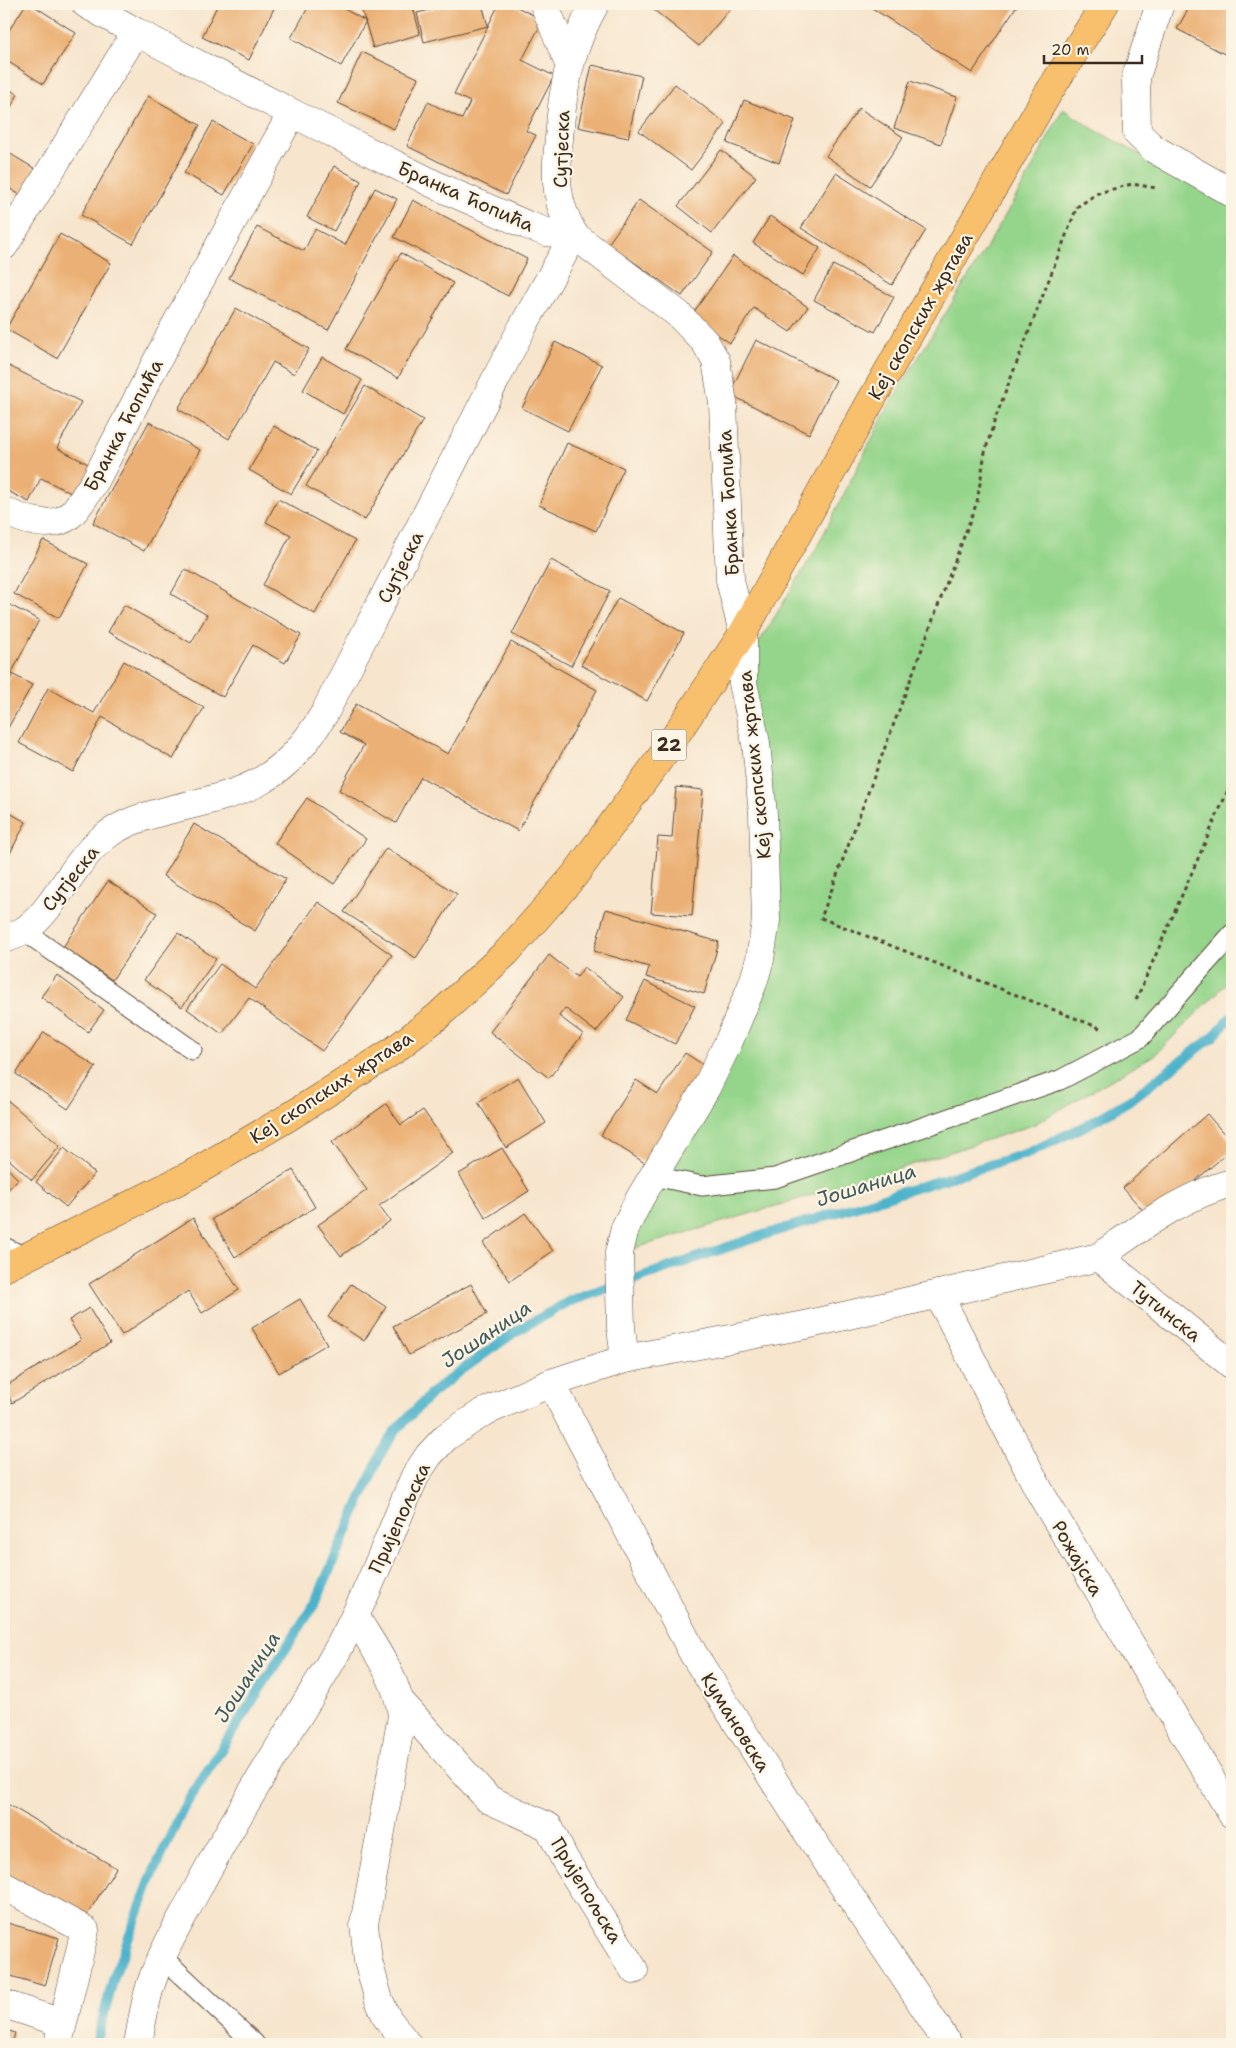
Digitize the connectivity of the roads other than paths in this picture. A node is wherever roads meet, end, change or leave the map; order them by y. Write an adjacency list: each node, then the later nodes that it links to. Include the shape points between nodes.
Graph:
1 (86, 4): 6 (street, Бранка Ћопића)
2 (544, 4): 7 (street)
3 (594, 4): 7 (street, Сутјеска)
4 (1105, 4): 13 (main road, Кеј скопских жртава / 22, via 970,228)
5 (1160, 4): 9 (street, via 1136,77 1136,133 1154,149)
6 (136, 32): 8 (street, Бранка Ћопића); 11 (street)
7 (569, 64): 10 (street, Сутјеска, via 559,132 557,180 564,215)
8 (292, 113): 10 (street, Бранка Ћопића, via 496,213 546,232); 12 (street, Бранка Ћопића, via 174,328 95,481 80,503 69,516 57,522 28,520)
9 (1232, 193)
10 (574, 235): 13 (street, Бранка Ћопића, via 678,314 705,342 716,361 723,403 730,580); 15 (street, Сутјеска, via 522,328 311,736 292,758 261,782 236,793 120,826 88,852 37,919)
11 (4, 246)
12 (4, 511)
13 (743, 634): 17 (street, Кеј скопских жртава, via 743,684 756,743 763,814 765,931 753,984 729,1041 706,1088); 20 (main road, Кеј скопских жртава / 22, via 664,753 574,876 507,952 438,1016 348,1081 190,1175)
14 (1232, 934): 17 (lane, via 1140,1038 1060,1080 775,1178 702,1186)
15 (14, 935): 16 (lane, Сутјеска)
16 (192, 1050)
17 (654, 1176): 22 (street, Кеј скопских жртава, via 625,1228 619,1253)
18 (1232, 1182): 19 (street, via 1196,1194)
19 (1099, 1256): 21 (street); 23 (street, Тутинска)
20 (11, 1258)
21 (938, 1294): 22 (street); 27 (street, Рожајска, via 1041,1494)
22 (625, 1359): 24 (street)
23 (1232, 1365)
24 (551, 1384): 25 (street, Пријепољска, via 463,1424 429,1455 415,1476); 36 (street, Кумановска, via 694,1655)
25 (355, 1616): 26 (street, Пријепољска, via 396,1688); 29 (street, Пријепољска, via 204,1876)
26 (400, 1701): 30 (street, Пријепољска, via 488,1799 549,1827 564,1858); 35 (street, Пријепољска, via 402,1716 364,1924 368,1961 379,2000 387,2018)
27 (1232, 1814)
28 (4, 1886): 32 (street, via 84,1930)
29 (162, 1957): 33 (street, Пријепољска, via 152,1979); 34 (lane)
30 (634, 1970)
31 (4, 2004): 32 (street)
32 (60, 2033)
33 (138, 2044)
34 (255, 2044)
35 (407, 2044)
36 (948, 2044)

